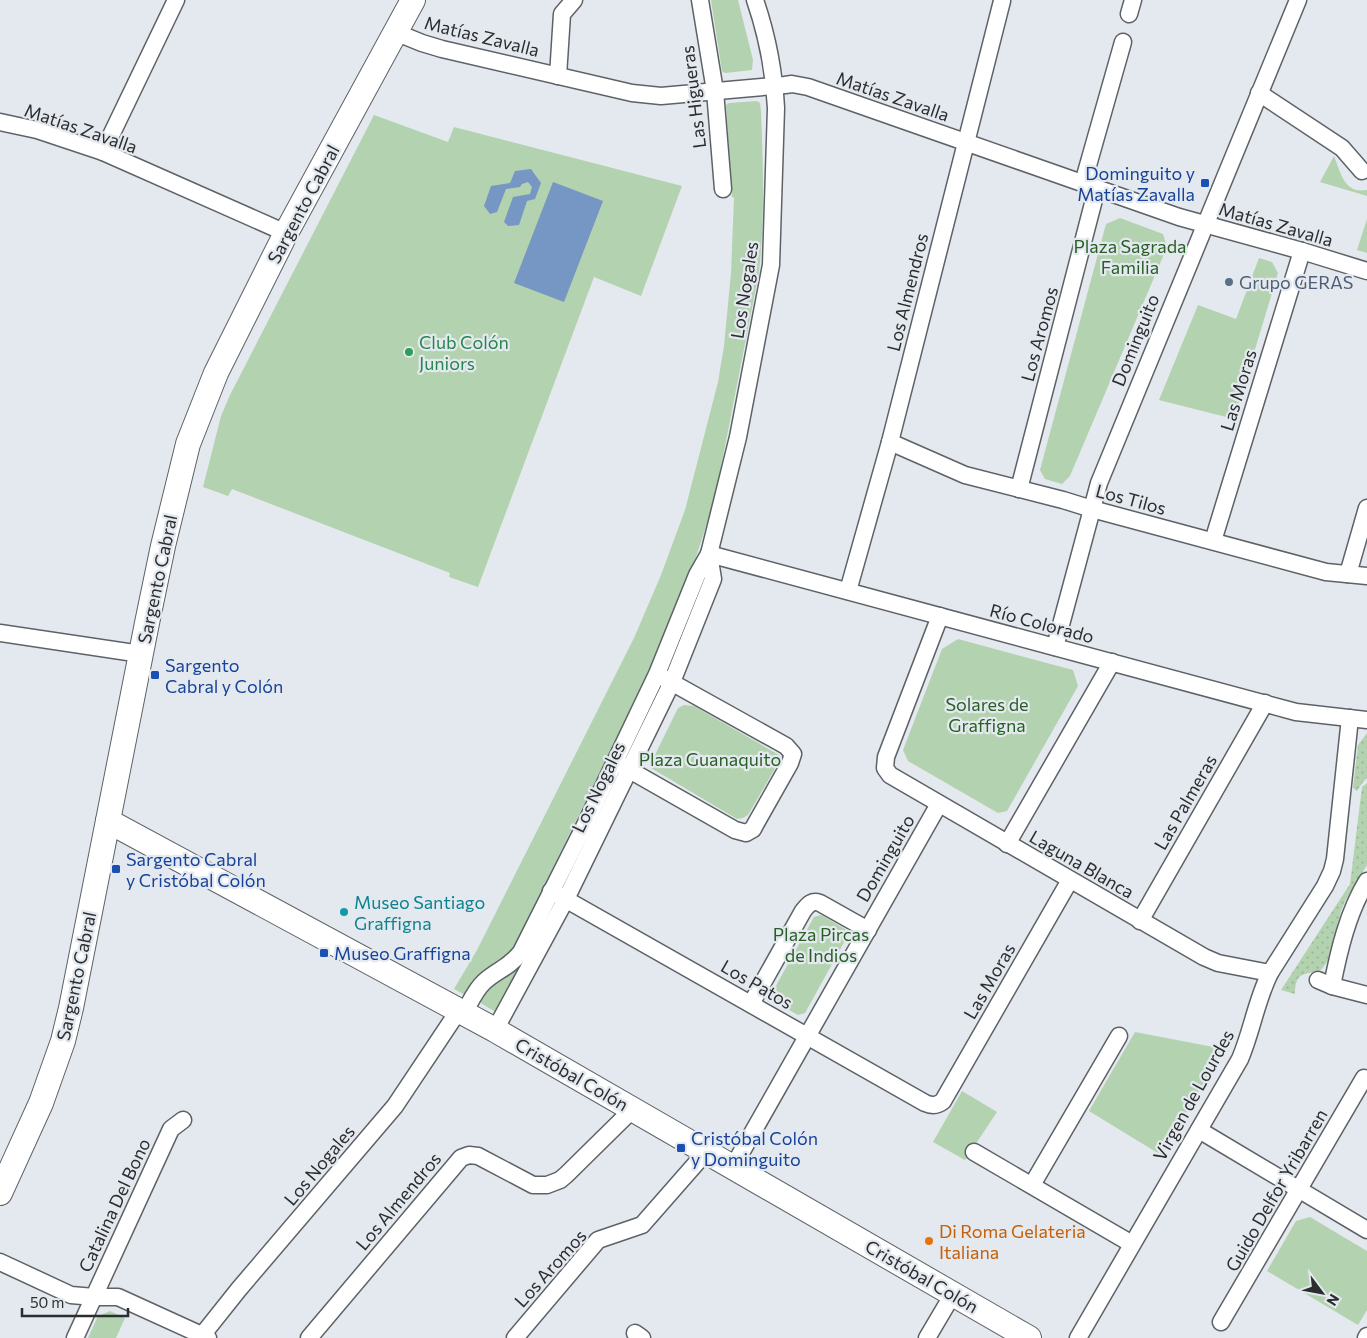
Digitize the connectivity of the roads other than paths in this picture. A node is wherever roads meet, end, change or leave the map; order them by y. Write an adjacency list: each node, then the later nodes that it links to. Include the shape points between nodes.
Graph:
1 (176, 0): 16 (street)
2 (413, 0): 8 (main road, Sargento Cabral)
3 (574, 0): 10 (street, via 562,14)
4 (700, 0): 12 (street, Las Higueras)
5 (755, 0): 11 (street, Los Nogales, via 766,35)
6 (1298, 0): 13 (street, Dominguito)
7 (1002, 1): 15 (street, Los Almendros)
8 (395, 32): 10 (street, Matías Zavalla, via 442,49); 21 (main road, Sargento Cabral)
9 (1123, 42): 18 (street, Los Aromos)
10 (558, 76): 12 (street, Matías Zavalla, via 648,96)
11 (775, 86): 12 (street, Matías Zavalla); 15 (street, Matías Zavalla, via 792,84 808,87); 29 (street, Los Nogales, via 771,265 738,437)
12 (715, 91): 19 (street, Las Higueras)
13 (1259, 93): 17 (street, via 1342,148); 20 (street, Dominguito)
14 (0, 122): 16 (street, Matías Zavalla, via 37,130)
15 (966, 142): 18 (street, Matías Zavalla); 24 (street, Los Almendros)
16 (103, 152): 21 (street, Matías Zavalla)
17 (1362, 170)
18 (1090, 186): 20 (street, Matías Zavalla); 25 (street, Los Aromos)
19 (723, 189)
20 (1204, 224): 22 (street, Matías Zavalla); 27 (street, Dominguito, via 1098,483)
21 (286, 233): 36 (main road, Sargento Cabral, via 216,373 188,444)
22 (1302, 251): 23 (street, Matías Zavalla); 28 (street, Las Moras)
23 (1367, 271)
24 (890, 442): 25 (street, Los Tilos, via 965,475); 32 (street, Los Almendros)
25 (1019, 489): 27 (street, Los Tilos)
26 (1367, 508): 30 (street)
27 (1092, 509): 28 (street, Los Tilos); 35 (street, Dominguito)
28 (1213, 541): 30 (street, Los Tilos, via 1326,572)
29 (709, 554): 32 (street, Río Colorado); 38 (street, Los Nogales, via 697,575); 39 (street, Los Nogales, via 713,578)
30 (1348, 574): 31 (street, Los Tilos)
31 (1367, 576)
32 (848, 592): 33 (street, Río Colorado)
33 (940, 616): 35 (street, Río Colorado); 44 (street, Laguna Blanca, via 886,756 885,768 893,778)
34 (0, 633): 36 (street)
35 (1055, 647): 37 (street, Río Colorado)
36 (141, 654): 45 (main road, Sargento Cabral)
37 (1112, 662): 40 (street, Río Colorado); 46 (street)
38 (657, 674): 39 (street); 43 (street, Los Nogales)
39 (672, 682): 43 (street, Los Nogales); 43 (street, via 786,746 793,754 753,829 746,833 735,830)
40 (1265, 703): 41 (street, Río Colorado, via 1296,712); 51 (street, Las Palmeras)
41 (1350, 718): 42 (street, Río Colorado); 53 (street, Virgen de Lourdes, via 1332,871 1326,886)
42 (1367, 720)
43 (622, 765): 49 (street, Los Nogales); 50 (street, Los Nogales)
44 (939, 804): 46 (street, Laguna Blanca); 52 (street, Dominguito)
45 (108, 820): 56 (main road, Cristóbal Colón); 70 (main road, Sargento Cabral, via 63,1041 41,1103)
46 (1008, 844): 47 (street, Laguna Blanca)
47 (1070, 880): 51 (street, Laguna Blanca); 61 (street, Las Moras)
48 (1367, 881): 54 (street, via 1352,910 1336,967 1325,983)
49 (551, 891): 50 (street, Los Patos); 56 (street, Los Nogales, via 521,952 509,965 482,983)
50 (566, 899): 55 (street, Los Patos); 57 (street, Los Nogales)
51 (1140, 920): 53 (street, Laguna Blanca, via 1211,961)
52 (868, 930): 55 (street, via 824,905 809,904); 58 (street, Dominguito)
53 (1270, 973): 64 (street, Virgen de Lourdes, via 1240,1059)
54 (1367, 995)
55 (751, 1004): 58 (street, Los Patos)
56 (462, 1012): 57 (main road, Cristóbal Colón); 77 (street, Los Nogales, via 395,1106 239,1289)
57 (495, 1030): 62 (main road, Cristóbal Colón)
58 (807, 1036): 61 (street, Los Patos, via 925,1102 935,1106); 67 (street, Dominguito)
59 (1119, 1036): 68 (street)
60 (1364, 1078): 69 (street, Guido Delfor Yribarren)
61 (943, 1101)
62 (632, 1109): 65 (main road, Cristóbal Colón); 79 (street, Los Almendros, via 566,1175 547,1185 533,1185 478,1156 461,1158)
63 (183, 1120): 75 (street, Catalina Del Bono, via 171,1129)
64 (1199, 1130): 69 (street); 72 (street, Virgen de Lourdes)
65 (706, 1152): 67 (main road, Cristóbal Colón); 80 (street, Los Aromos, via 642,1225 598,1240)
66 (974, 1152): 68 (street)
67 (733, 1167): 74 (main road, Cristóbal Colón)
68 (1032, 1185): 72 (street)
69 (1299, 1190): 71 (street); 76 (street, Guido Delfor Yribarren)
70 (0, 1193)
71 (1367, 1230)
72 (1132, 1244): 83 (street, Virgen de Lourdes)
73 (0, 1262): 75 (street, via 71,1294)
74 (952, 1294): 81 (street); 82 (main road, Cristóbal Colón)
75 (94, 1297): 77 (street, via 118,1297); 78 (street, Catalina Del Bono)
76 (1221, 1322)
77 (204, 1337)
78 (75, 1338)
79 (309, 1338)
80 (515, 1338)
81 (927, 1338)
82 (1029, 1338)
83 (1078, 1338)

